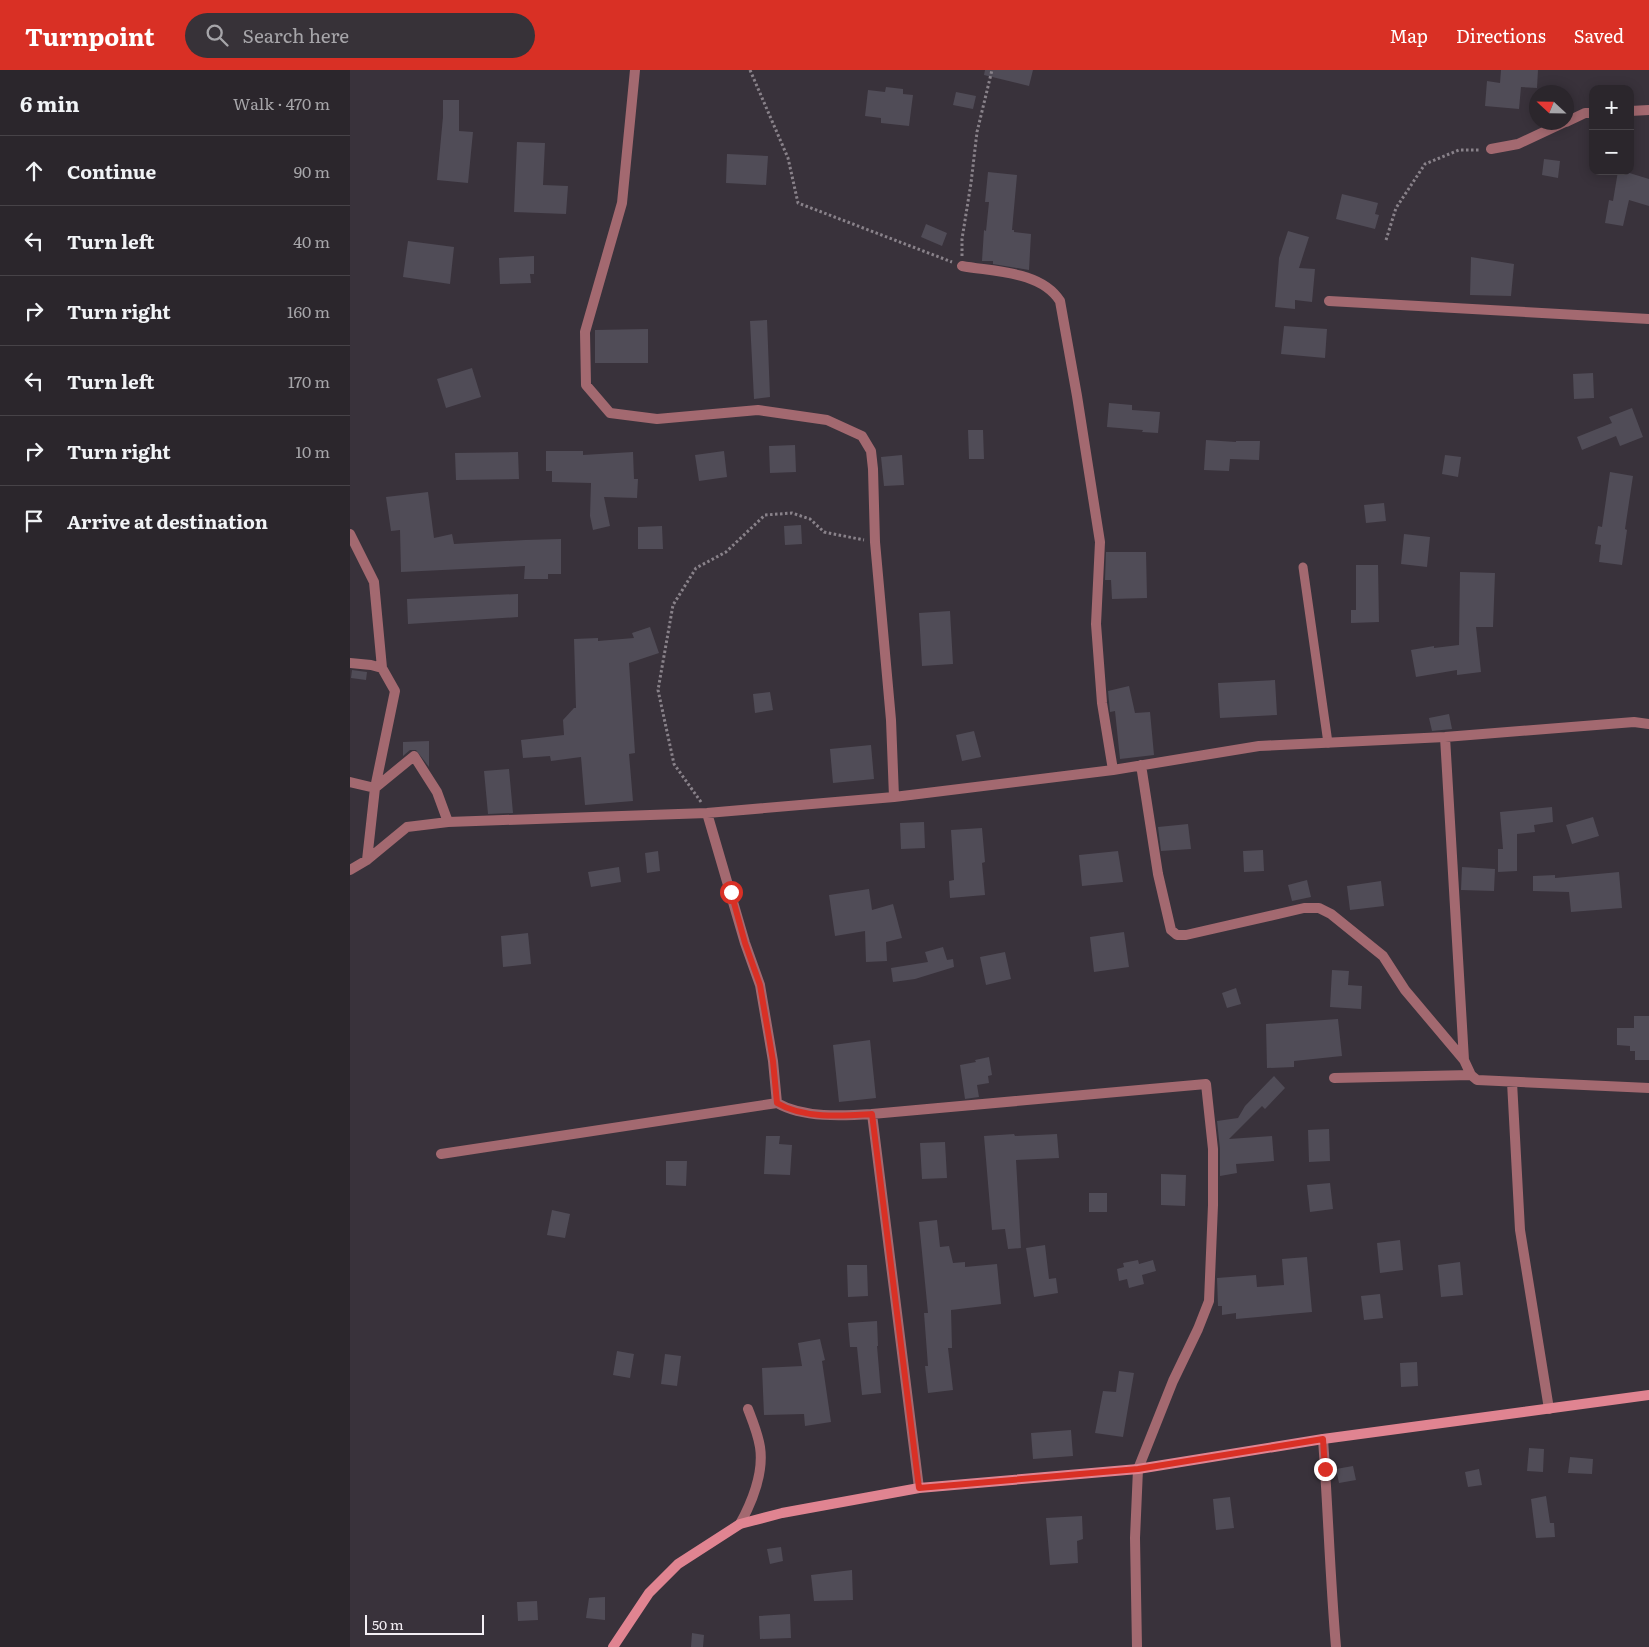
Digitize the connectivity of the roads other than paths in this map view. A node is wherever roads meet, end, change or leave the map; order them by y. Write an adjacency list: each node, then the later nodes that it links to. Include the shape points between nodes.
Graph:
1 (635, 70): 22 (street, via 622,203 585,332 586,385 610,412 657,419 758,410 826,420 862,436 871,451)
2 (1649, 110): 3 (street)
3 (1634, 111)
4 (1589, 113): 5 (street)
5 (1574, 118)
6 (1549, 130): 7 (street, via 1518,144)
7 (1491, 150)
8 (962, 266): 19 (street, via 1023,276 1044,284 1060,301 1100,542 1096,624 1102,703)
9 (1329, 301): 10 (street)
10 (1649, 319)
11 (350, 534): 14 (street, via 374,582)
12 (1303, 567): 17 (lane)
13 (350, 663): 14 (street)
14 (382, 668): 21 (street, via 395,691)
15 (1649, 724): 16 (street, via 1634,722)
16 (1445, 738): 17 (street); 27 (street)
17 (1328, 743): 18 (street, via 1259,746)
18 (1142, 765): 19 (street); 27 (street, via 1158,874 1171,930 1177,935 1186,935 1304,908 1319,908 1383,956 1405,990)
19 (1113, 770): 22 (street)
20 (350, 782): 21 (street)
21 (374, 788): 24 (street, via 414,756 437,792); 25 (street)
22 (894, 797): 23 (street)
23 (707, 813): 24 (street); 32 (street, via 760,985)
24 (448, 822): 25 (street, via 407,827)
25 (367, 860): 26 (street)
26 (350, 870)
27 (1464, 1060): 28 (street)
28 (1471, 1075): 29 (street); 30 (street, via 1477,1080)
29 (1334, 1078)
30 (1512, 1082): 31 (street); 36 (street, via 1520,1230)
31 (1649, 1088)
32 (777, 1103): 33 (street, via 802,1113); 34 (street)
33 (872, 1114): 39 (street, via 1206,1084 1213,1149 1209,1301); 40 (street)
34 (441, 1154)
35 (1649, 1395): 36 (main road)
36 (1548, 1408): 38 (main road)
37 (748, 1409): 41 (street, via 760,1459 755,1490)
38 (1323, 1439): 39 (main road); 44 (street)
39 (1138, 1469): 40 (main road); 43 (street, via 1135,1538)
40 (919, 1488): 41 (main road, via 782,1513)
41 (740, 1524): 42 (main road, via 678,1564 649,1593)
42 (613, 1647)
43 (1137, 1647)
44 (1336, 1647)

